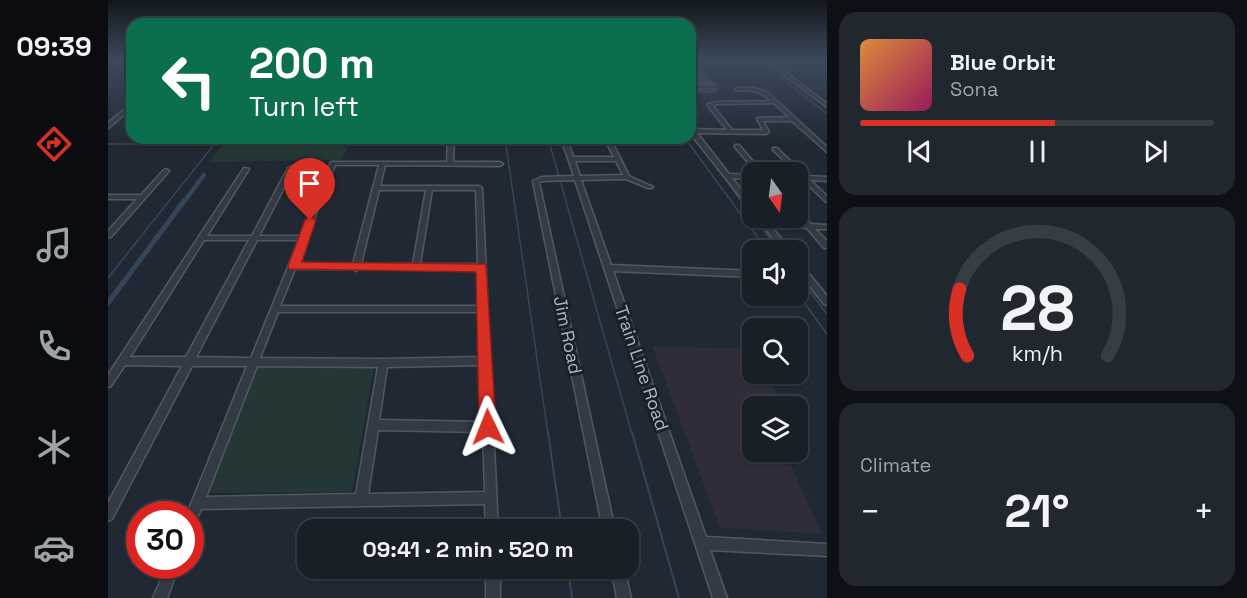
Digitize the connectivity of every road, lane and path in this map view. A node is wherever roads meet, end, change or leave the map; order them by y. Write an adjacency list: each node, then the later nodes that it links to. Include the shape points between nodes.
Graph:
1 (803, 88): 4 (street)
2 (737, 89): 3 (street, via 761,91)
3 (774, 102): 6 (street); 9 (street, via 710,105)
4 (827, 106)
5 (126, 111): 7 (street)
6 (793, 119): 9 (street, via 760,119 765,132); 16 (street)
7 (108, 126)
8 (696, 130): 9 (street)
9 (731, 132)
10 (696, 136): 27 (street)
11 (451, 144): 22 (street)
12 (566, 144): 17 (street, Train Line Road)
13 (611, 144): 18 (street)
14 (737, 146): 19 (street)
15 (775, 149): 20 (street)
16 (827, 150)
17 (571, 159): 18 (street); 30 (street, Train Line Road)
18 (618, 159): 28 (street)
19 (751, 162)
20 (787, 162)
21 (382, 164): 22 (street); 34 (street); 47 (street, via 333,164)
22 (450, 164): 23 (street)
23 (500, 164)
24 (291, 168): 46 (street)
25 (246, 169): 45 (street)
26 (166, 171): 39 (street)
27 (728, 176): 29 (street); 37 (street)
28 (627, 177): 30 (street, Jim Road); 36 (street)
29 (742, 177)
30 (577, 178): 54 (street, Train Line Road); 76 (street, Jim Road, via 536,181)
31 (808, 178): 32 (street)
32 (827, 179)
33 (808, 183): 40 (street)
34 (376, 188): 35 (street); 53 (street)
35 (429, 188): 51 (street); 52 (street, via 479,188)
36 (650, 188)
37 (742, 194)
38 (108, 197): 39 (street)
39 (143, 197): 44 (street)
40 (827, 200)
41 (808, 226): 42 (street); 49 (street)
42 (827, 226)
43 (768, 228): 48 (street)
44 (108, 235)
45 (202, 238): 46 (street); 62 (street)
46 (252, 238): 47 (street); 63 (street)
47 (303, 238): 50 (street)
48 (778, 240)
49 (827, 246)
50 (294, 266): 53 (street); 60 (street)
51 (416, 267): 52 (street); 53 (street)
52 (482, 267): 61 (street)
53 (356, 268)
54 (608, 268): 55 (street); 77 (street, Train Line Road)
55 (742, 274)
56 (808, 281): 57 (street)
57 (817, 290): 58 (street); 59 (street)
58 (827, 291)
59 (827, 303)
60 (275, 309): 61 (street); 65 (street)
61 (483, 309): 64 (street)
62 (122, 361): 63 (street); 67 (street)
63 (189, 361): 65 (street); 74 (street)
64 (485, 361): 66 (street); 69 (street)
65 (254, 362): 66 (street); 72 (street)
66 (383, 363): 68 (street)
67 (108, 383)
68 (373, 425): 69 (street); 71 (street)
69 (488, 427): 70 (street)
70 (491, 498): 71 (street); 75 (street)
71 (361, 500): 73 (street)
72 (198, 501)
73 (204, 502)
74 (108, 515)
75 (492, 519)
76 (607, 519)
77 (701, 543): 78 (street); 85 (street, Train Line Road)
78 (827, 550)
79 (168, 579): 82 (street)
80 (493, 579): 83 (street)
81 (620, 579): 84 (street)
82 (160, 598)
83 (493, 598)
84 (624, 598)
85 (720, 598)

